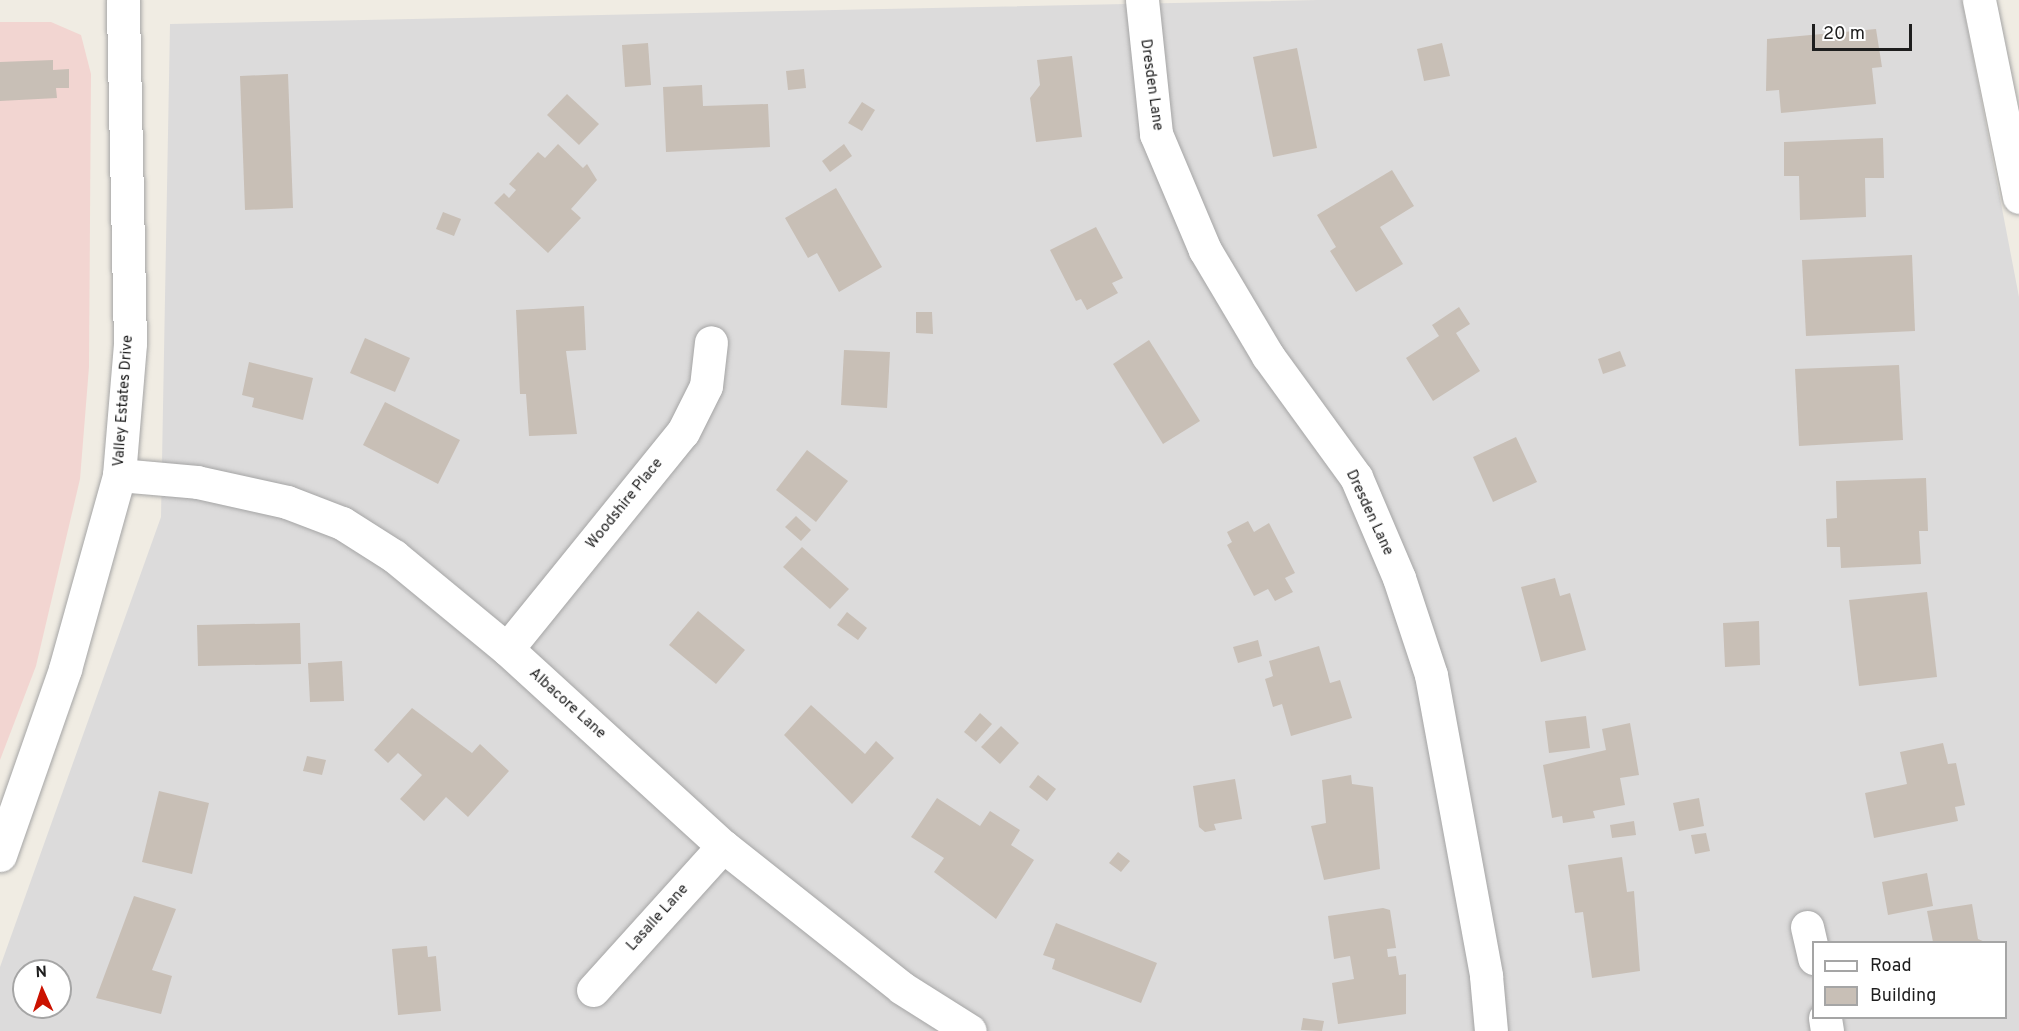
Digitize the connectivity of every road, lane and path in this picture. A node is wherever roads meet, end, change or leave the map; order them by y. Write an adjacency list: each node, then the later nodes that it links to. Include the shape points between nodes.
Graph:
1 (123, 0): 6 (street, Valley Estates Drive, via 130,343)
2 (1142, 0): 14 (street, Dresden Lane, via 1156,134 1205,250 1268,356 1356,477 1399,578 1431,675 1486,976)
3 (1979, 0): 4 (street)
4 (2019, 197)
5 (711, 342): 7 (street, Woodshire Place, via 706,386 682,432)
6 (119, 475): 7 (street, Albacore Lane, via 197,482 287,502 342,523 394,556); 9 (street, Valley Estates Drive, via 65,669)
7 (507, 649): 8 (street, Albacore Lane)
8 (723, 846): 12 (street, Lasalle Lane); 13 (street, Albacore Lane, via 902,988)
9 (0, 855)
10 (1807, 927): 11 (street)
11 (1812, 949)
12 (593, 990)
13 (969, 1031)
14 (1491, 1031)

